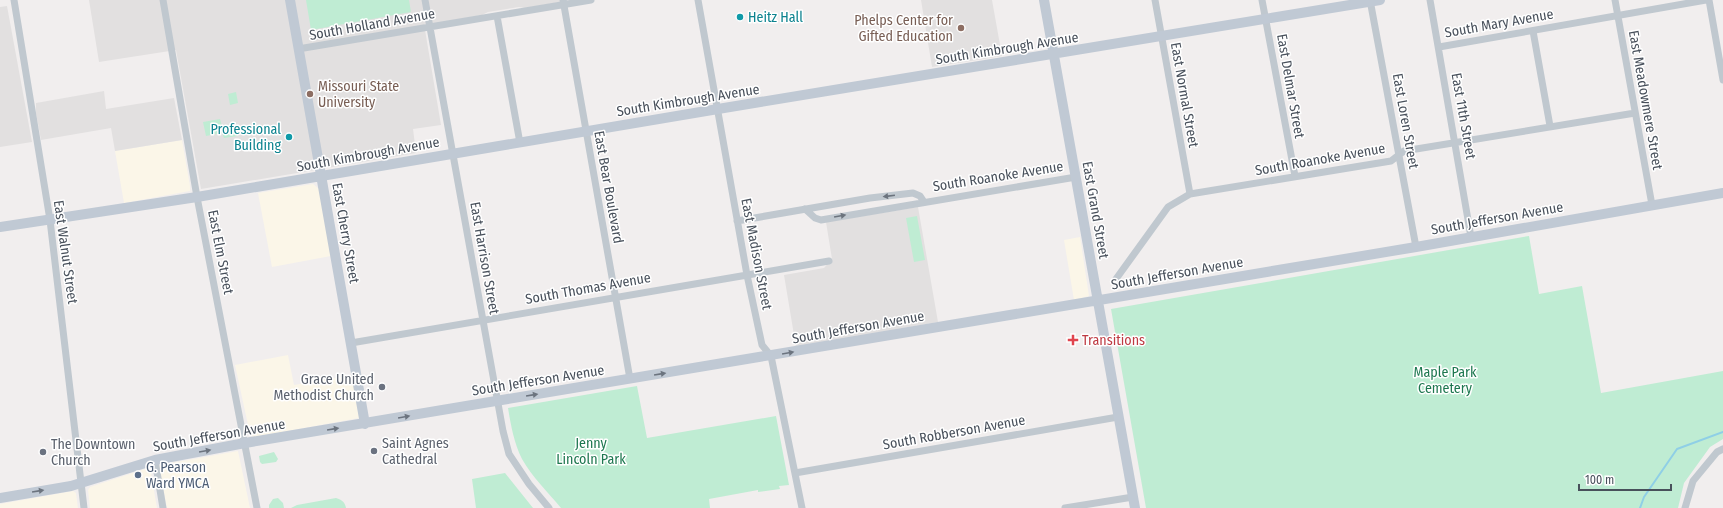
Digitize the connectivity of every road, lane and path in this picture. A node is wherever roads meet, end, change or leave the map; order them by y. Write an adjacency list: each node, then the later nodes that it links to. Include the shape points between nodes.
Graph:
1 (14, 0): 42 (street, East Walnut Street)
2 (163, 0): 38 (street, East Elm Street)
3 (290, 0): 22 (main road, East Cherry Street)
4 (425, 0): 18 (street, East Harrison Street)
5 (591, 0): 14 (street, South Holland Avenue)
6 (698, 0): 25 (street, East Madison Street)
7 (1044, 0): 23 (main road, East Grand Street)
8 (1155, 0): 20 (street, East Normal Street)
9 (1262, 0): 17 (street, East Delmar Street)
10 (1430, 0): 21 (street, East 11th Street)
11 (1615, 0): 15 (street, East Meadowmere Street)
12 (1707, 0): 15 (street, South Mary Avenue); 24 (street)
13 (1374, 1): 17 (main road, South Kimbrough Avenue); 32 (street, East Loren Street)
14 (563, 2): 16 (street, South Holland Avenue); 28 (street, East Bear Boulevard)
15 (1617, 15): 19 (street, South Mary Avenue); 26 (street, East Meadowmere Street)
16 (497, 16): 18 (street, South Holland Avenue); 29 (street)
17 (1265, 18): 20 (main road, South Kimbrough Avenue); 34 (street, East Delmar Street)
18 (430, 27): 22 (street, South Holland Avenue); 31 (street, East Harrison Street)
19 (1533, 31): 21 (street, South Mary Avenue); 27 (street)
20 (1161, 36): 23 (main road, South Kimbrough Avenue); 37 (street, East Normal Street)
21 (1439, 48): 30 (street, East 11th Street)
22 (298, 49): 33 (main road, East Cherry Street)
23 (1054, 54): 25 (main road, South Kimbrough Avenue); 35 (main road, East Grand Street)
24 (1723, 80)
25 (718, 109): 28 (main road, South Kimbrough Avenue); 43 (street, East Madison Street)
26 (1635, 112): 27 (street, South Roanoke Avenue); 40 (street, East Meadowmere Street)
27 (1550, 126): 30 (street, South Roanoke Avenue)
28 (586, 131): 29 (main road, South Kimbrough Avenue); 50 (street, East Bear Boulevard)
29 (520, 142): 31 (main road, South Kimbrough Avenue)
30 (1456, 142): 32 (street, South Roanoke Avenue); 45 (street, East 11th Street)
31 (454, 154): 33 (main road, South Kimbrough Avenue); 52 (street, East Harrison Street)
32 (1399, 155): 34 (street, South Roanoke Avenue, via 1391,161); 46 (street, East Loren Street)
33 (322, 176): 38 (main road, South Kimbrough Avenue); 53 (main road, East Cherry Street)
34 (1295, 176): 37 (street, South Roanoke Avenue)
35 (1076, 177): 39 (street, South Roanoke Avenue); 51 (main road, East Grand Street)
36 (1723, 193): 40 (main road, South Jefferson Avenue)
37 (1190, 194): 49 (street, South Roanoke Avenue, via 1168,207)
38 (198, 197): 42 (main road, South Kimbrough Avenue); 59 (street, East Elm Street)
39 (924, 202): 41 (street, South Roanoke Avenue, one-way to 41, via 920,196 913,193); 41 (street, South Roanoke Avenue, one-way to 39, via 821,220)
40 (1652, 205): 45 (main road, South Jefferson Avenue)
41 (806, 209): 43 (street, South Roanoke Avenue)
42 (50, 220): 44 (main road, South Kimbrough Avenue); 63 (street, East Walnut Street)
43 (737, 221): 48 (street, East Madison Street)
44 (0, 227)
45 (1471, 237): 46 (main road, South Jefferson Avenue)
46 (1416, 247): 51 (main road, South Jefferson Avenue)
47 (829, 261): 48 (street, South Thomas Avenue)
48 (747, 275): 50 (street, South Thomas Avenue); 54 (street, East Madison Street, via 762,345)
49 (1116, 279)
50 (616, 297): 52 (street, South Thomas Avenue); 55 (street, East Bear Boulevard)
51 (1098, 300): 54 (main road, South Jefferson Avenue, one-way to 51); 57 (main road, East Grand Street)
52 (483, 319): 53 (street, South Thomas Avenue); 56 (street, East Harrison Street)
53 (351, 343): 58 (main road, East Cherry Street)
54 (771, 356): 55 (main road, South Jefferson Avenue, one-way to 54); 62 (street, East Madison Street)
55 (630, 379): 56 (main road, South Jefferson Avenue, one-way to 55)
56 (497, 401): 58 (main road, South Jefferson Avenue, one-way to 56); 69 (street, East Harrison Street, via 509,454)
57 (1118, 417): 62 (street, South Robberson Avenue); 64 (main road, East Grand Street)
58 (365, 424): 59 (main road, South Jefferson Avenue, one-way to 58)
59 (245, 443): 61 (main road, South Jefferson Avenue, one-way to 59); 68 (street, East Elm Street)
60 (1723, 449): 73 (street, via 1717,452 1693,480)
61 (155, 460): 63 (main road, South Jefferson Avenue); 67 (street)
62 (795, 473): 70 (street, East Madison Street)
63 (81, 483): 65 (main road, South Jefferson Avenue, one-way to 63); 66 (street, East Walnut Street)
64 (1133, 497): 71 (street); 72 (main road, East Grand Street)
65 (0, 498)
66 (84, 508)
67 (163, 508)
68 (257, 508)
69 (549, 508)
70 (802, 508)
71 (1065, 508)
72 (1135, 508)
73 (1685, 508)

